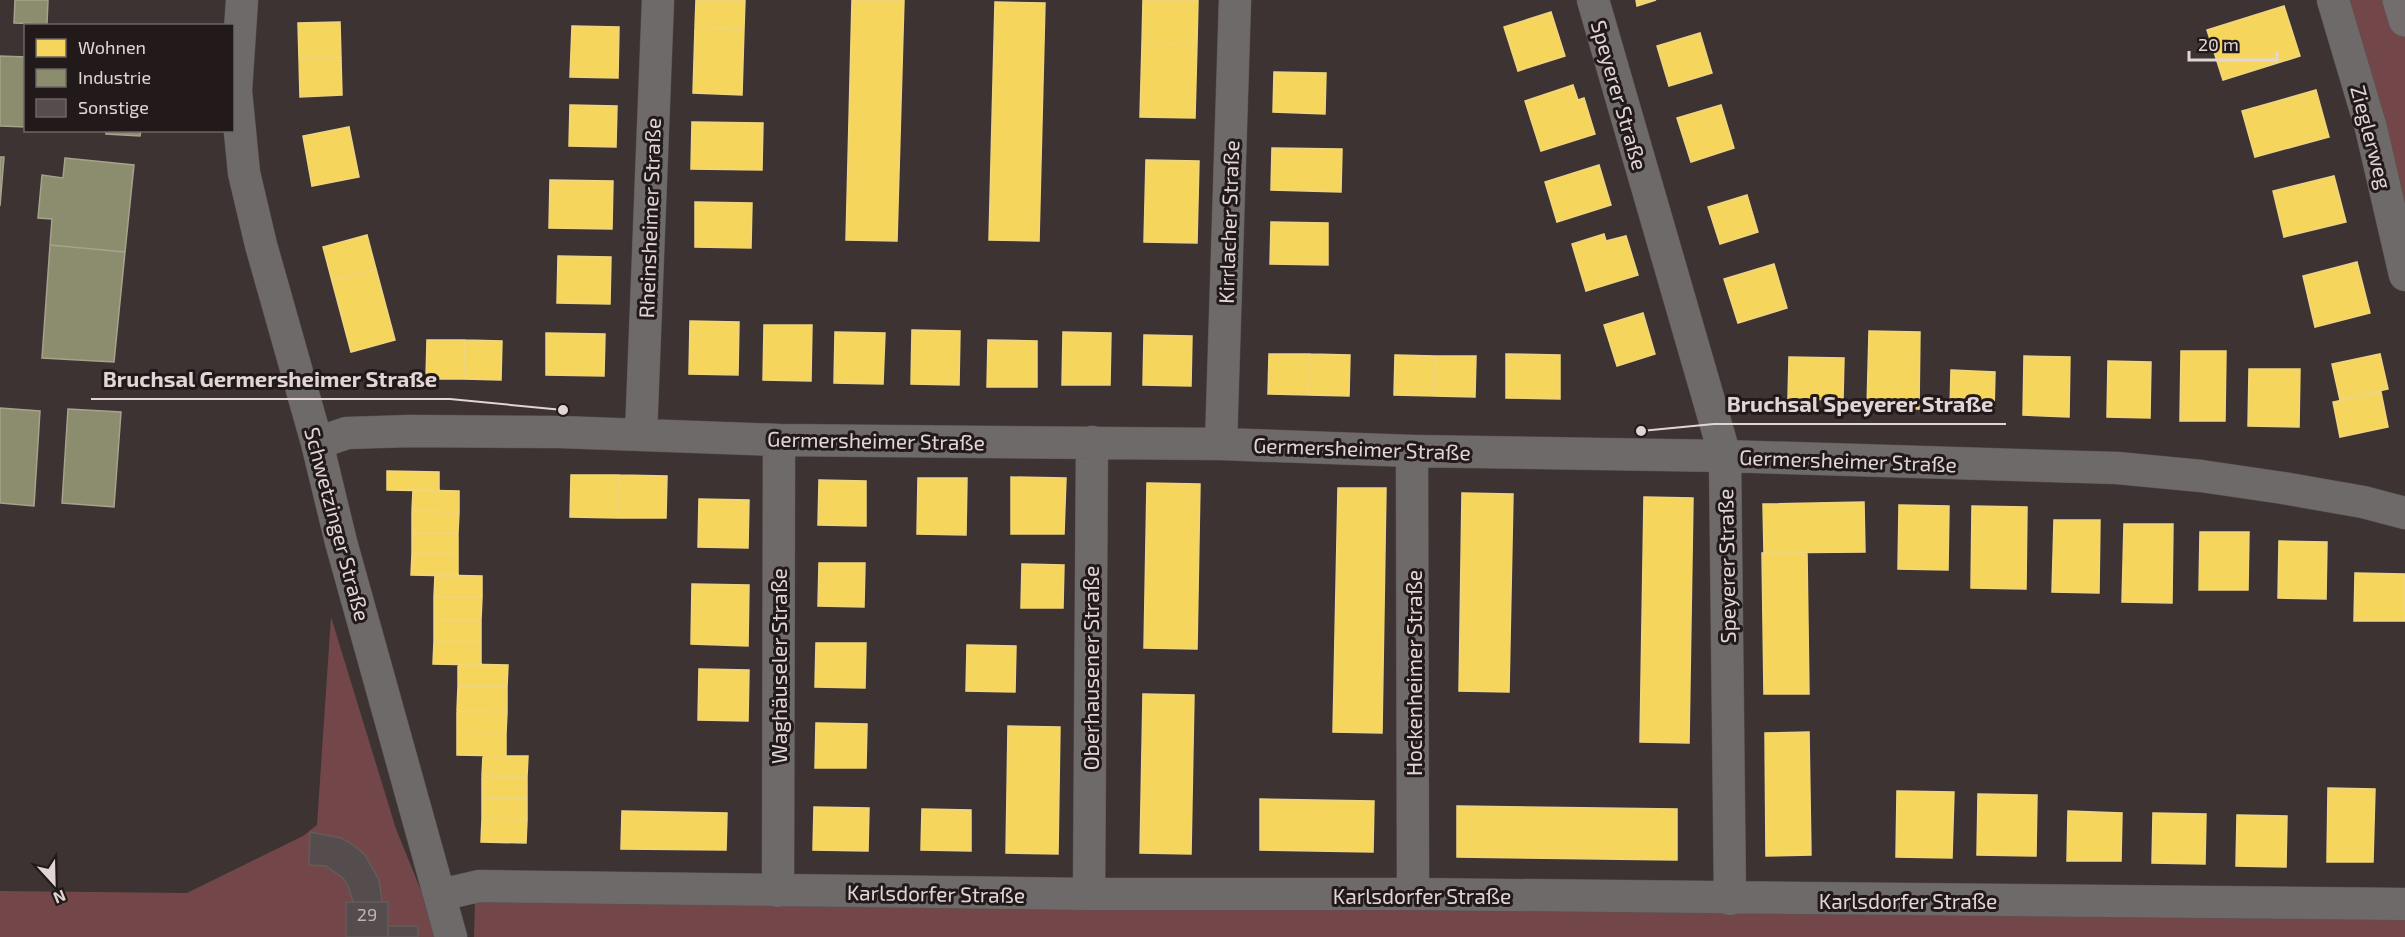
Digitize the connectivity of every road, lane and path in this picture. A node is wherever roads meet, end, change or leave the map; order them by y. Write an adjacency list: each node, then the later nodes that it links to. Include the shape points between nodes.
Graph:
1 (242, 0): 12 (street, Schwetzinger Straße, via 236,91 244,173)
2 (658, 0): 9 (street, Rheinsheimer Straße)
3 (1235, 0): 13 (street, Kirrlacher Straße)
4 (1593, 0): 15 (street, Speyerer Straße)
5 (2333, 0): 8 (street, Zieglerweg, via 2372,128)
6 (2400, 0): 7 (main road)
7 (2405, 20)
8 (2405, 275)
9 (641, 435): 10 (street, Germersheimer Straße); 12 (street, Germersheimer Straße, via 410,431 347,433)
10 (779, 440): 11 (street, Germersheimer Straße); 17 (street, Waghäuseler Straße)
11 (1092, 442): 13 (street, Germersheimer Straße); 18 (street, Oberhausener Straße)
12 (317, 443): 20 (street, Schwetzinger Straße)
13 (1221, 444): 14 (street, Germersheimer Straße)
14 (1412, 451): 15 (street, Germersheimer Straße); 19 (street, Hockenheimer Straße)
15 (1725, 456): 16 (street, Germersheimer Straße, via 2117,468 2283,488 2363,501); 21 (street, Speyerer Straße)
16 (2405, 513)
17 (777, 891): 18 (street, Karlsdorfer Straße); 20 (street, Karlsdorfer Straße, via 479,886)
18 (1089, 894): 19 (street, Karlsdorfer Straße)
19 (1413, 894): 21 (street, Karlsdorfer Straße)
20 (440, 895): 23 (street, Schwetzinger Straße)
21 (1730, 899): 22 (street, Karlsdorfer Straße)
22 (2405, 904)
23 (452, 937)

